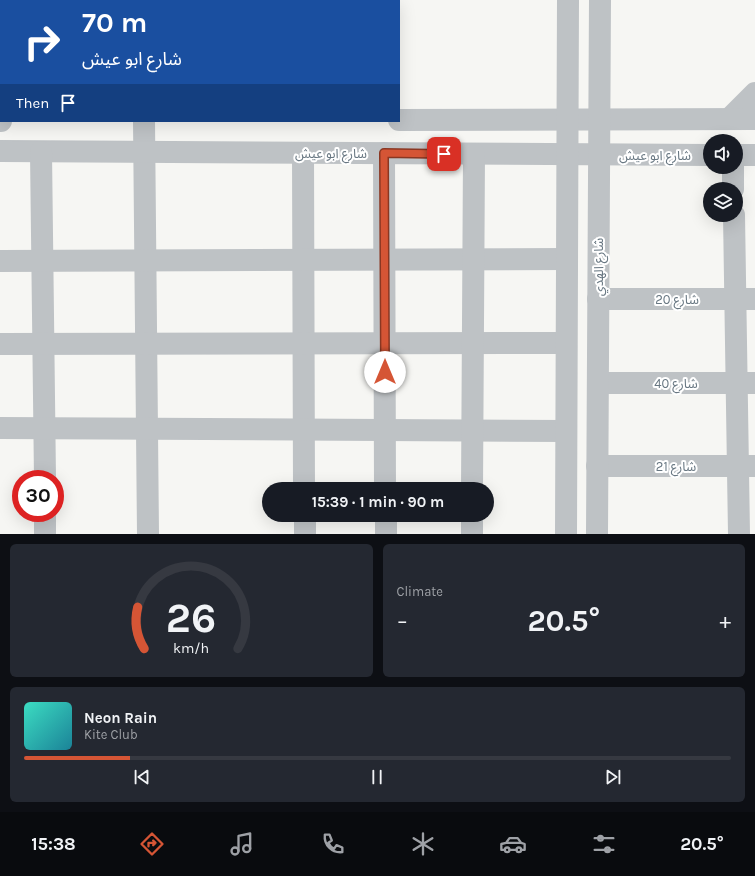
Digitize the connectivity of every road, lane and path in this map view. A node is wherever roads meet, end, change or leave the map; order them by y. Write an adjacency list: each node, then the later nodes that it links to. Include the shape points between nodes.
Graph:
1 (568, 0): 7 (street)
2 (600, 0): 8 (street, شارع الهدي)
3 (755, 92): 4 (street)
4 (729, 119): 5 (street); 8 (street)
5 (755, 119)
6 (400, 120): 7 (street)
7 (567, 120): 8 (street); 16 (street)
8 (599, 120): 17 (street, شارع الهدي)
9 (144, 122): 12 (street)
10 (0, 152): 11 (street, شارع ابو عيش)
11 (41, 152): 12 (street, شارع ابو عيش); 28 (street)
12 (145, 152): 13 (street, شارع ابو عيش); 22 (street)
13 (303, 153): 14 (street, شارع ابو عيش); 23 (street)
14 (384, 153): 15 (street, شارع ابو عيش); 24 (street)
15 (474, 154): 16 (street, شارع ابو عيش); 25 (street)
16 (567, 154): 17 (street, شارع ابو عيش); 26 (street)
17 (599, 155): 18 (street, شارع ابو عيش); 29 (street, شارع الهدي)
18 (703, 155)
19 (743, 155): 20 (street)
20 (755, 155)
21 (735, 222): 30 (street)
22 (146, 260): 23 (street); 28 (street); 31 (street)
23 (303, 260): 24 (street); 32 (street)
24 (384, 260): 25 (street); 33 (street)
25 (473, 260): 26 (street); 34 (street)
26 (567, 260): 35 (street)
27 (0, 261): 28 (street)
28 (42, 261): 37 (street)
29 (598, 299): 30 (street, شارع 20); 38 (street, شارع الهدي)
30 (745, 299): 39 (street)
31 (146, 343): 32 (street); 37 (street); 42 (street)
32 (304, 343): 33 (street); 43 (street)
33 (385, 343): 34 (street); 44 (street)
34 (473, 343): 35 (street); 45 (street)
35 (566, 343): 46 (street)
36 (0, 344): 37 (street)
37 (43, 344): 41 (street)
38 (598, 383): 39 (street, شارع 40); 47 (street, شارع الهدي)
39 (746, 383): 48 (street)
40 (0, 428): 41 (street)
41 (44, 428): 42 (street); 49 (street)
42 (147, 429): 43 (street); 58 (street)
43 (304, 430): 44 (street); 50 (street)
44 (385, 430): 45 (street); 51 (street)
45 (472, 430): 46 (street); 52 (street)
46 (566, 431): 62 (street)
47 (597, 466): 48 (street, شارع 21); 63 (street, شارع الهدي)
48 (746, 466): 64 (street)
49 (45, 470)
50 (304, 482)
51 (386, 482)
52 (472, 482)
53 (45, 522): 57 (street)
54 (304, 522): 59 (street)
55 (386, 522): 60 (street)
56 (472, 522): 61 (street)
57 (45, 534)
58 (148, 534)
59 (305, 534)
60 (386, 534)
61 (472, 534)
62 (566, 534)
63 (597, 534)
64 (739, 534)

